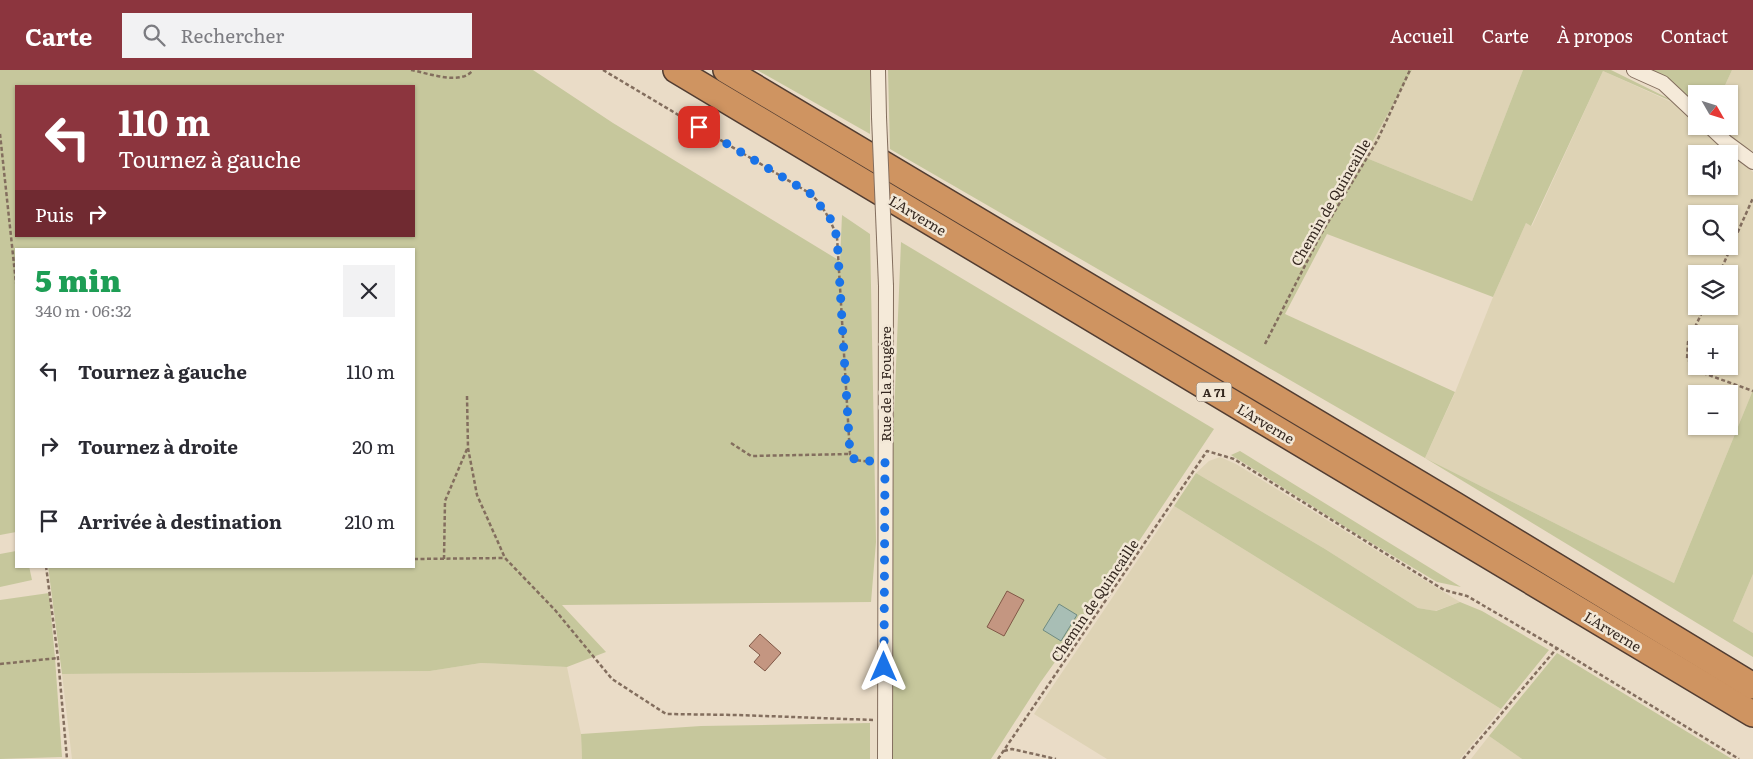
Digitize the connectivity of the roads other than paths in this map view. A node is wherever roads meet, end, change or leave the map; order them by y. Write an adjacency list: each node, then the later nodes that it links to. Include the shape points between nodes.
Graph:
1 (676, 70): 9 (highway, L'Arverne / A 71)
2 (726, 70): 8 (highway, L'Arverne / A 71)
3 (878, 70): 10 (street, Rue de la Fougère, bridge, via 886,286)
4 (1634, 70): 5 (street, via 1663,83)
5 (1688, 106)
6 (1719, 135): 7 (street)
7 (1753, 162)
8 (1753, 686)
9 (1753, 714)
10 (885, 759)

